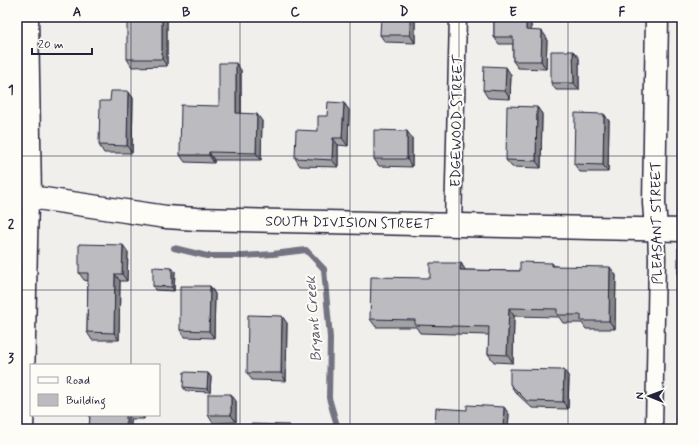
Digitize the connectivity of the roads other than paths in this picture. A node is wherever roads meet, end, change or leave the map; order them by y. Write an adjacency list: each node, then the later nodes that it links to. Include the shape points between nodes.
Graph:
1 (27, 17): 4 (street)
2 (458, 17): 5 (street, EDGEWOOD STREET)
3 (657, 17): 6 (street, PLEASANT STREET, via 654,203)
4 (24, 197): 5 (street, SOUTH DIVISION STREET, via 166,217); 8 (street)
5 (453, 225): 6 (street, SOUTH DIVISION STREET)
6 (656, 229): 7 (street, SOUTH DIVISION STREET); 9 (street, PLEASANT STREET)
7 (682, 230)
8 (25, 429)
9 (654, 429)

